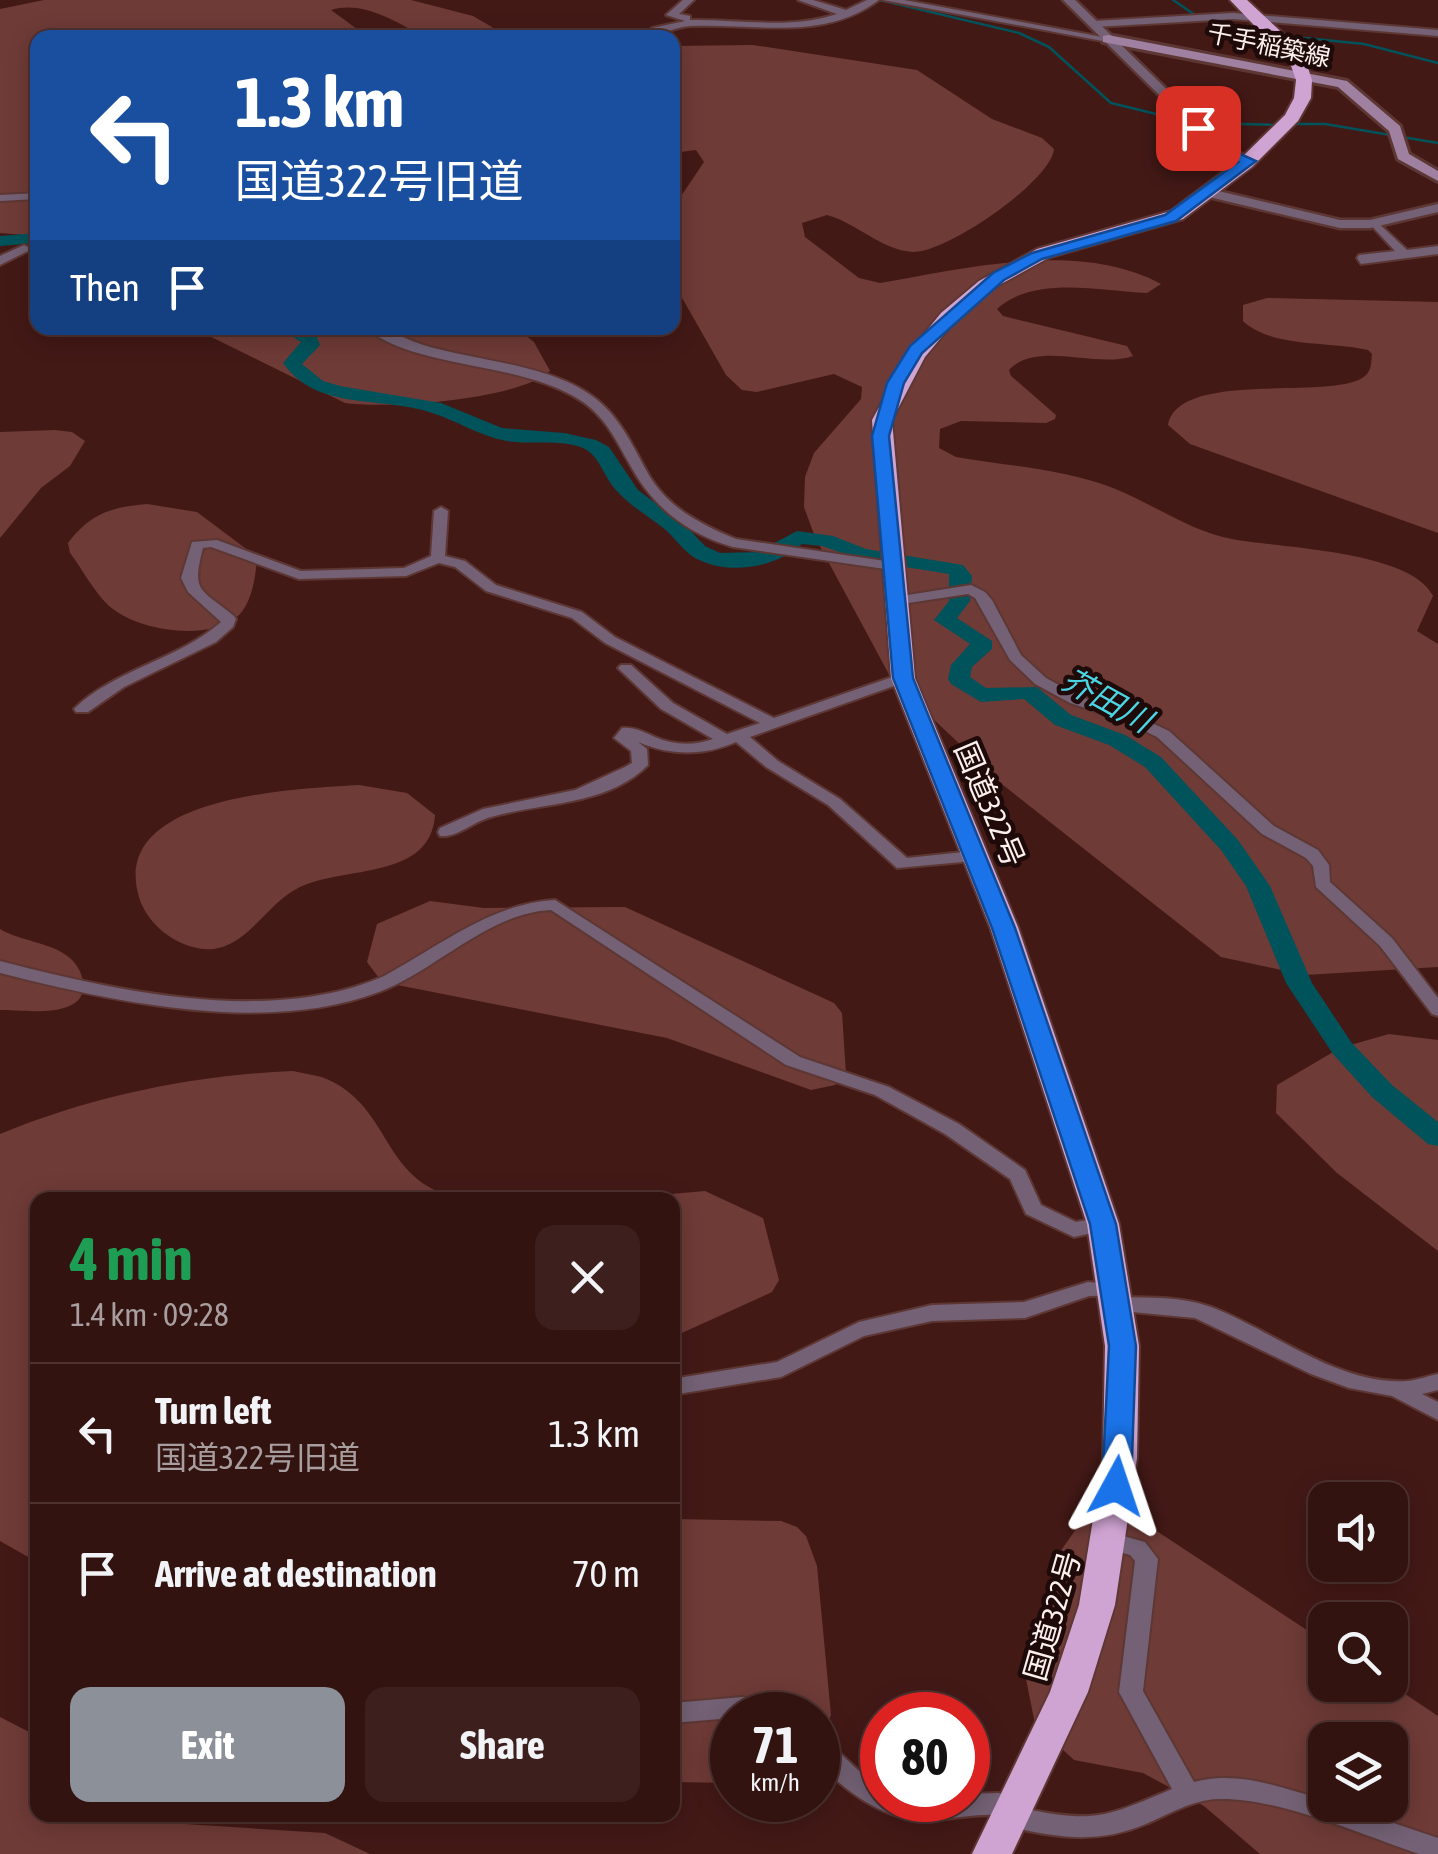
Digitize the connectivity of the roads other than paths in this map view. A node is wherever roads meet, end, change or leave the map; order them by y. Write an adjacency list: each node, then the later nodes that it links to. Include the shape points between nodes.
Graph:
1 (688, 0): 10 (street, via 671,15)
2 (803, 0): 7 (street)
3 (874, 0): 7 (street)
4 (888, 0): 13 (street)
5 (1069, 0): 9 (street)
6 (1238, 0): 8 (highway)
7 (848, 14): 10 (street, via 790,26)
8 (1259, 18): 9 (street); 12 (street); 14 (highway)
9 (1094, 24): 13 (street)
10 (717, 25): 11 (street)
11 (653, 30)
12 (1438, 33)
13 (1108, 39): 14 (main road, 千手稲築線); 15 (street, via 1224,152)
14 (1303, 74): 15 (highway, 国道322号, via 1305,95 1290,124); 16 (main road, 千手稲築線, via 1354,92 1395,129 1404,156)
15 (1249, 161): 17 (highway, 国道322号)
16 (1438, 178)
17 (1210, 192): 21 (street, via 1318,221); 29 (highway, 国道322号, via 1161,222 1015,266 916,350 882,420)
18 (30, 196): 19 (street)
19 (0, 198)
20 (1438, 208): 21 (street)
21 (1375, 224): 24 (street)
22 (24, 249): 25 (street)
23 (1438, 250): 24 (street)
24 (1404, 253): 26 (street)
25 (0, 261)
26 (1365, 262)
27 (385, 335): 29 (street, via 586,398 606,412 664,504 712,535 744,545)
28 (441, 511): 30 (street)
29 (891, 553): 31 (highway, 国道322号)
30 (438, 558): 32 (street, via 460,564 491,588 576,615); 34 (street, via 406,572 300,575 200,544 188,578 228,624)
31 (895, 601): 33 (highway, 国道322号); 40 (street, via 971,589 979,594 1025,668 1077,704 1144,722 1163,734 1268,830 1312,854 1330,893 1386,942)
32 (648, 659): 35 (street); 36 (street, via 623,671 666,706)
33 (903, 678): 35 (street); 38 (highway, 国道322号)
34 (82, 709)
35 (772, 723): 36 (street)
36 (733, 739): 37 (street, via 688,750 628,731 622,738 639,749 640,766 620,779 563,800 473,814); 38 (street, via 834,802 902,864)
37 (446, 832)
38 (974, 856): 41 (highway, 国道322号)
39 (0, 966): 41 (street, via 89,990 178,1002 323,999 368,990 483,928 556,905 793,1061 882,1091 952,1128 1018,1176 1033,1209 1074,1230)
40 (1438, 1010)
41 (1103, 1224): 42 (highway, 国道322号)
42 (1116, 1298): 44 (street, via 1088,1288 1025,1310 932,1312 858,1330 781,1369); 45 (street, via 1204,1312 1354,1382); 47 (highway, 国道322号, via 1124,1390)
43 (1438, 1382): 45 (street)
44 (680, 1386)
45 (1399, 1391): 46 (street)
46 (1438, 1412)
47 (1110, 1541): 52 (street, via 1137,1548 1147,1559 1131,1692); 54 (highway, 国道322号, via 1069,1692)
48 (710, 1710): 49 (street)
49 (680, 1712)
50 (840, 1769): 51 (street)
51 (860, 1785)
52 (1188, 1794): 54 (street, via 1120,1824 1093,1828 1062,1828); 55 (street, via 1220,1788 1277,1799)
53 (990, 1802): 54 (street)
54 (1012, 1812): 56 (highway, 国道322号)
55 (1438, 1849)
56 (992, 1854)

